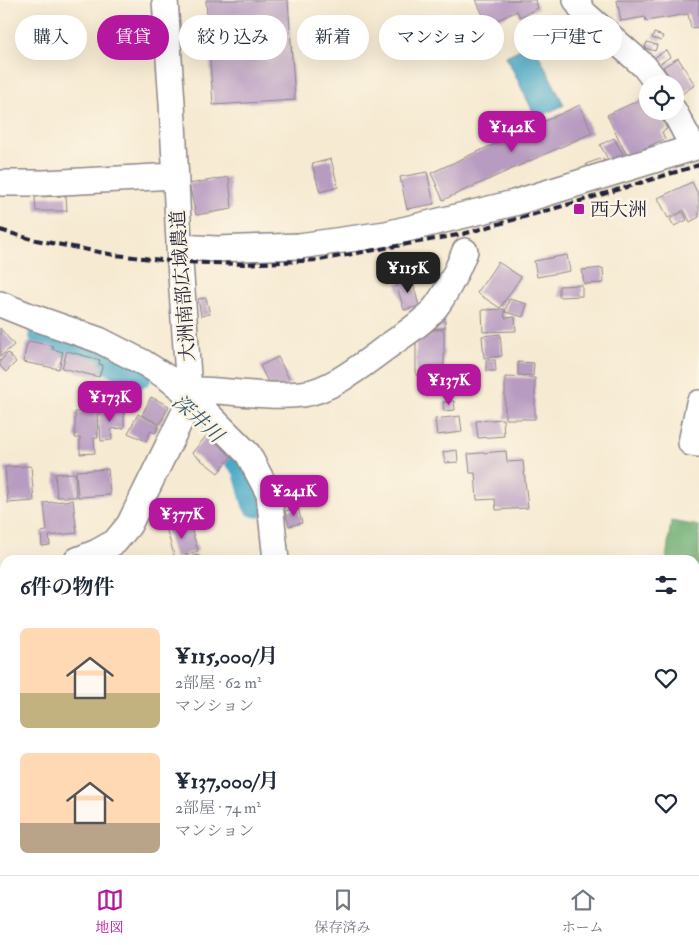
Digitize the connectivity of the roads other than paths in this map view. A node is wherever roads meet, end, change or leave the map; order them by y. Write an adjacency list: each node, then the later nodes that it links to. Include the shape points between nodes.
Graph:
1 (166, 0): 6 (street, 大洲南部広域農道)
2 (576, 0): 3 (street, via 584,13)
3 (651, 75)
4 (680, 120): 5 (street)
5 (696, 146): 8 (street, via 514,203 386,234 299,246)
6 (175, 176): 7 (street); 8 (street, 大洲南部広域農道)
7 (0, 183)
8 (179, 247): 11 (street, 大洲南部広域農道)
9 (465, 251): 11 (street, via 450,286 434,309 355,370 326,387 303,394 276,395 199,390)
10 (0, 304): 11 (street, via 98,340 144,363 168,378)
11 (187, 399): 14 (street, 大洲南部広域農道, via 129,525 115,542); 15 (street, via 248,454 269,494)
12 (699, 403): 13 (street, via 691,442)
13 (699, 444)
14 (90, 555)
15 (275, 555)

